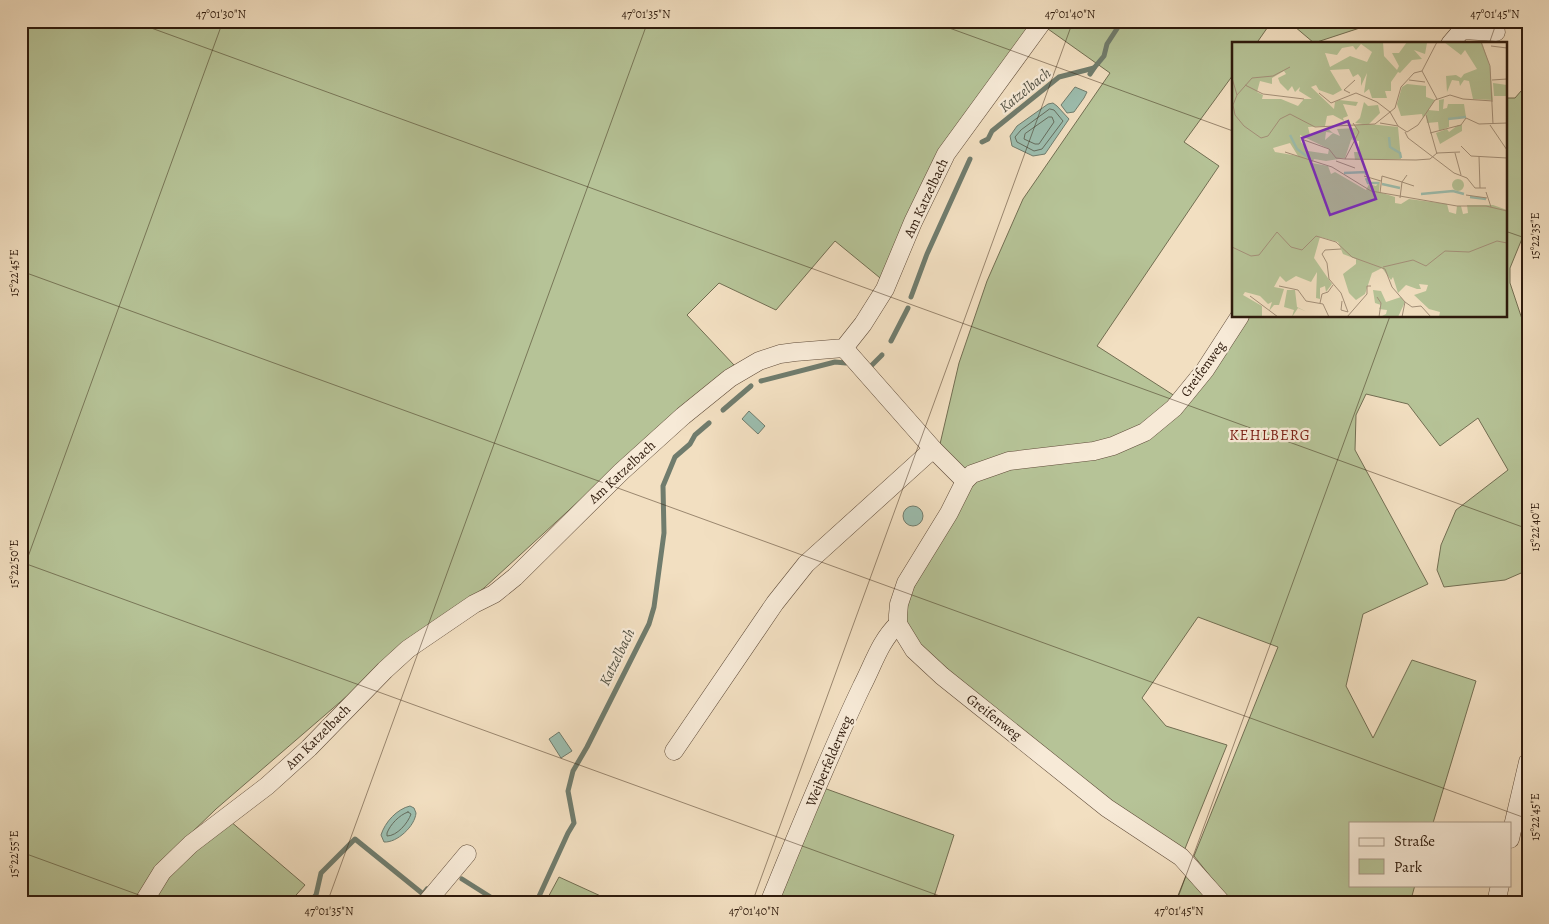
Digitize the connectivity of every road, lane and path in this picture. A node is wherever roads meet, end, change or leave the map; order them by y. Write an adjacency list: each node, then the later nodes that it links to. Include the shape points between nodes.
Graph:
1 (1043, 21): 5 (street, Am Katzelbach, via 946,154 885,289)
2 (1496, 32): 3 (street, via 1462,30)
3 (1452, 42)
4 (1239, 318): 7 (street, Greifenweg, via 1174,408 1145,432 1094,451 1009,461 972,474)
5 (844, 348): 6 (street); 14 (street, Am Katzelbach, via 780,354 759,361 730,378 621,472 516,577 408,649 267,786 191,844 162,872)
6 (933, 449): 7 (street); 9 (street, via 806,564 775,603)
7 (965, 481): 8 (street, via 906,583 899,604)
8 (898, 624): 16 (street, Weiberfelderweg, via 880,648 847,718); 17 (street, Greifenweg, via 914,650 942,676 1107,808 1181,857)
9 (674, 751)
10 (1528, 762): 11 (street)
11 (1512, 830)
12 (467, 854): 15 (street)
13 (1500, 886): 18 (street)
14 (143, 903)
15 (426, 903)
16 (769, 903)
17 (1222, 903)
18 (1496, 903)

